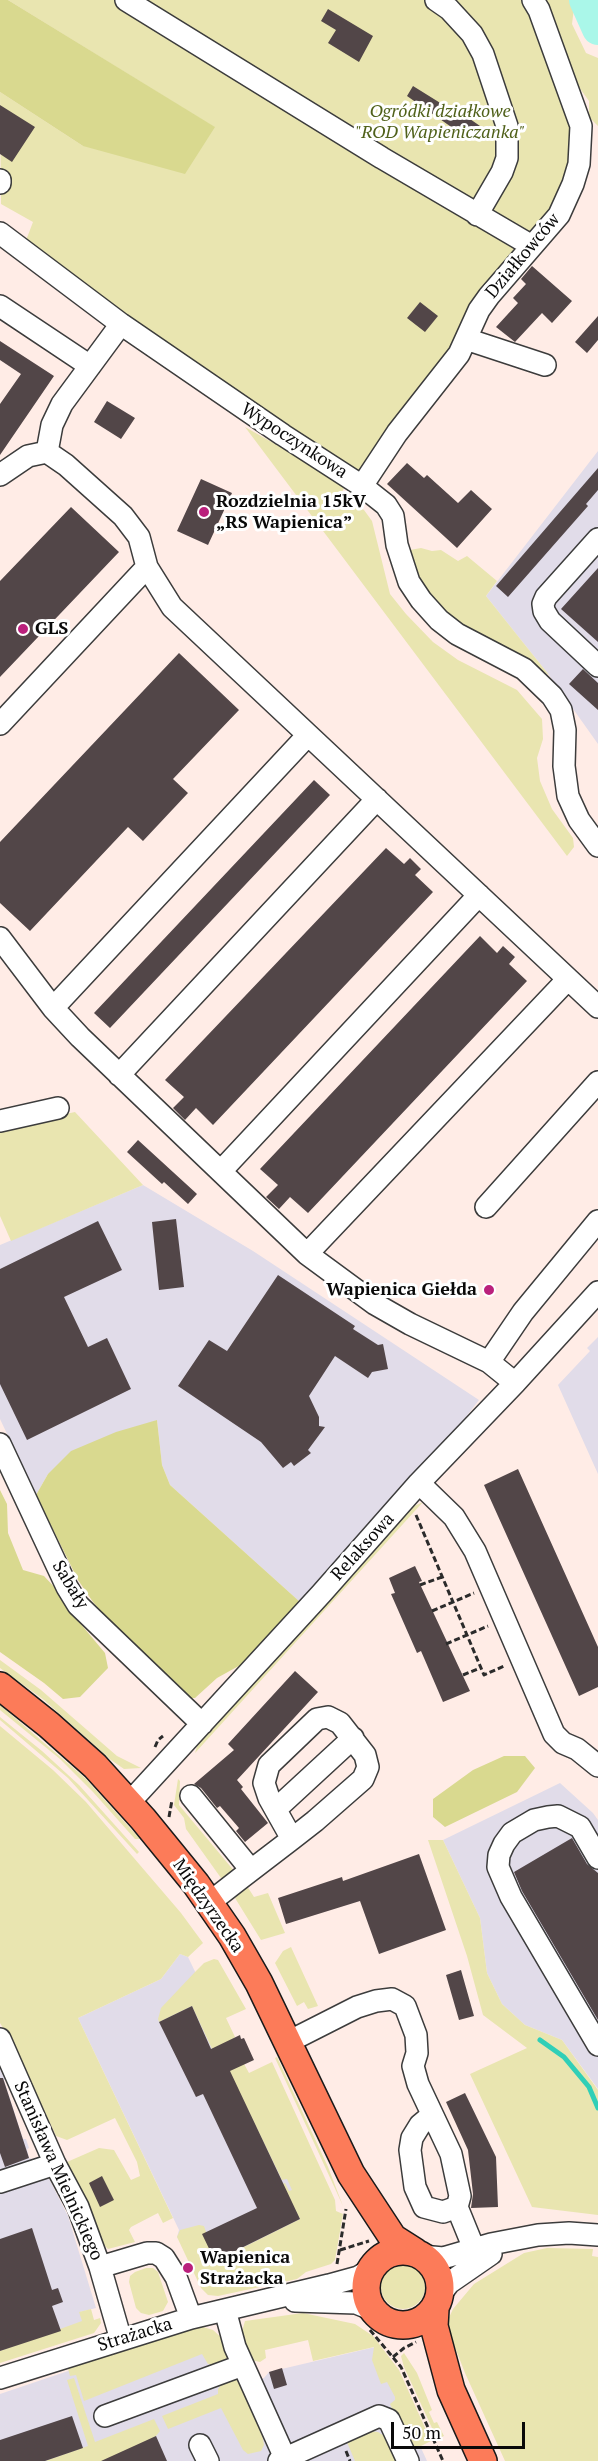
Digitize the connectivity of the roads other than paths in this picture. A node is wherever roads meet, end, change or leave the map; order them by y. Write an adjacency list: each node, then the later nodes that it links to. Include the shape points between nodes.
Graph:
1 (126, 0): 4 (street)
2 (436, 0): 4 (street, via 460,20 483,54 507,126 507,158)
3 (533, 0): 6 (street, Działkowców, via 575,108 581,141 579,164 567,201)
4 (477, 215): 6 (street)
5 (0, 233): 8 (street, Wypoczynkowa)
6 (532, 246): 9 (street, Działkowców, via 479,310)
7 (0, 306): 11 (street)
8 (121, 324): 11 (street); 14 (street, Wypoczynkowa)
9 (466, 339): 10 (street); 14 (street, Działkowców)
10 (545, 365)
11 (90, 366): 12 (street, via 62,404 52,425)
12 (47, 452): 13 (street, via 28,456); 16 (street, via 123,516 139,537)
13 (0, 476)
14 (362, 486): 21 (street, Wypoczynkowa, via 386,505 393,516 409,582 439,620 457,634 524,669 552,696 561,710 565,730 568,796)
15 (598, 539): 17 (street, via 543,604 550,621)
16 (147, 567): 18 (street); 19 (street, via 172,608)
17 (598, 666)
18 (0, 724)
19 (308, 735): 20 (street); 26 (street)
20 (377, 799): 22 (street); 27 (street)
21 (598, 846)
22 (479, 896): 24 (street); 31 (street)
23 (0, 938): 26 (street)
24 (568, 979): 25 (street); 34 (street)
25 (598, 1007)
26 (53, 1008): 27 (street)
27 (119, 1075): 31 (street)
28 (598, 1082): 32 (street)
29 (58, 1108): 30 (street)
30 (0, 1121)
31 (221, 1171): 34 (street)
32 (486, 1207)
33 (598, 1221): 36 (street, via 523,1312)
34 (307, 1254): 36 (street, via 375,1304)
35 (598, 1292): 37 (street, Relaksowa)
36 (489, 1362): 37 (street)
37 (516, 1383): 39 (street, Relaksowa)
38 (0, 1444): 41 (street, Sabały, via 78,1605)
39 (419, 1483): 41 (street, Relaksowa); 43 (street, via 465,1532 554,1734)
40 (0, 1686): 45 (main road, Międzyrzecka, via 74,1746)
41 (202, 1724): 45 (street, Relaksowa)
42 (354, 1738): 46 (street); 46 (street, via 340,1723 328,1717 317,1719 269,1765 264,1783); 47 (street, via 368,1767 363,1779)
43 (598, 1766)
44 (191, 1796): 49 (street)
45 (129, 1803): 50 (main road, Międzyrzecka)
46 (276, 1809): 47 (street)
47 (292, 1839): 49 (street)
48 (598, 1858): 53 (street, via 580,1827 558,1816 534,1820 512,1833 499,1856 498,1867 511,1897)
49 (251, 1870): 50 (street)
50 (209, 1903): 52 (main road, Międzyrzecka, via 248,1962)
51 (0, 2039): 55 (street, Stanisława Mielnickiego)
52 (288, 2042): 54 (street, via 357,2007 392,1999 401,2002 409,2012 416,2035 413,2066); 56 (main road, Międzyrzecka)
53 (598, 2045)
54 (432, 2115): 58 (street, via 451,2154 460,2196); 58 (street, via 412,2138 415,2187 424,2207 442,2212)
55 (56, 2164): 57 (street); 63 (street, Stanisława Mielnickiego, via 78,2206)
56 (351, 2174): 60 (main road, Międzyrzecka, via 393,2238); 62 (main road, Międzyrzecka, via 372,2247)
57 (0, 2182)
58 (457, 2207): 61 (street)
59 (598, 2235): 61 (street, via 559,2233 514,2240)
60 (418, 2254): 61 (street, via 443,2258); 62 (main road, via 403,2251); 65 (main road, via 437,2272)
61 (477, 2254): 65 (street)
62 (368, 2261): 64 (street, Strażacka, via 352,2279); 68 (main road)
63 (100, 2267): 67 (street, via 156,2253 176,2277); 70 (street, Stanisława Mielnickiego)
64 (273, 2300): 66 (street, Strażacka); 68 (street, Strażacka, via 356,2303)
65 (437, 2302): 69 (main road, via 419,2322); 73 (main road, via 434,2326)
66 (225, 2310): 67 (street, Strażacka); 71 (street)
67 (191, 2318): 70 (street, Strażacka)
68 (369, 2318): 69 (main road)
69 (397, 2325): 73 (main road, via 417,2342)
70 (121, 2340): 72 (street, Strażacka)
71 (243, 2365): 74 (street); 75 (street)
72 (0, 2378)
73 (451, 2390): 77 (main road)
74 (105, 2416)
75 (289, 2459): 76 (street, via 379,2416 389,2420)
76 (408, 2461)
77 (483, 2461)

